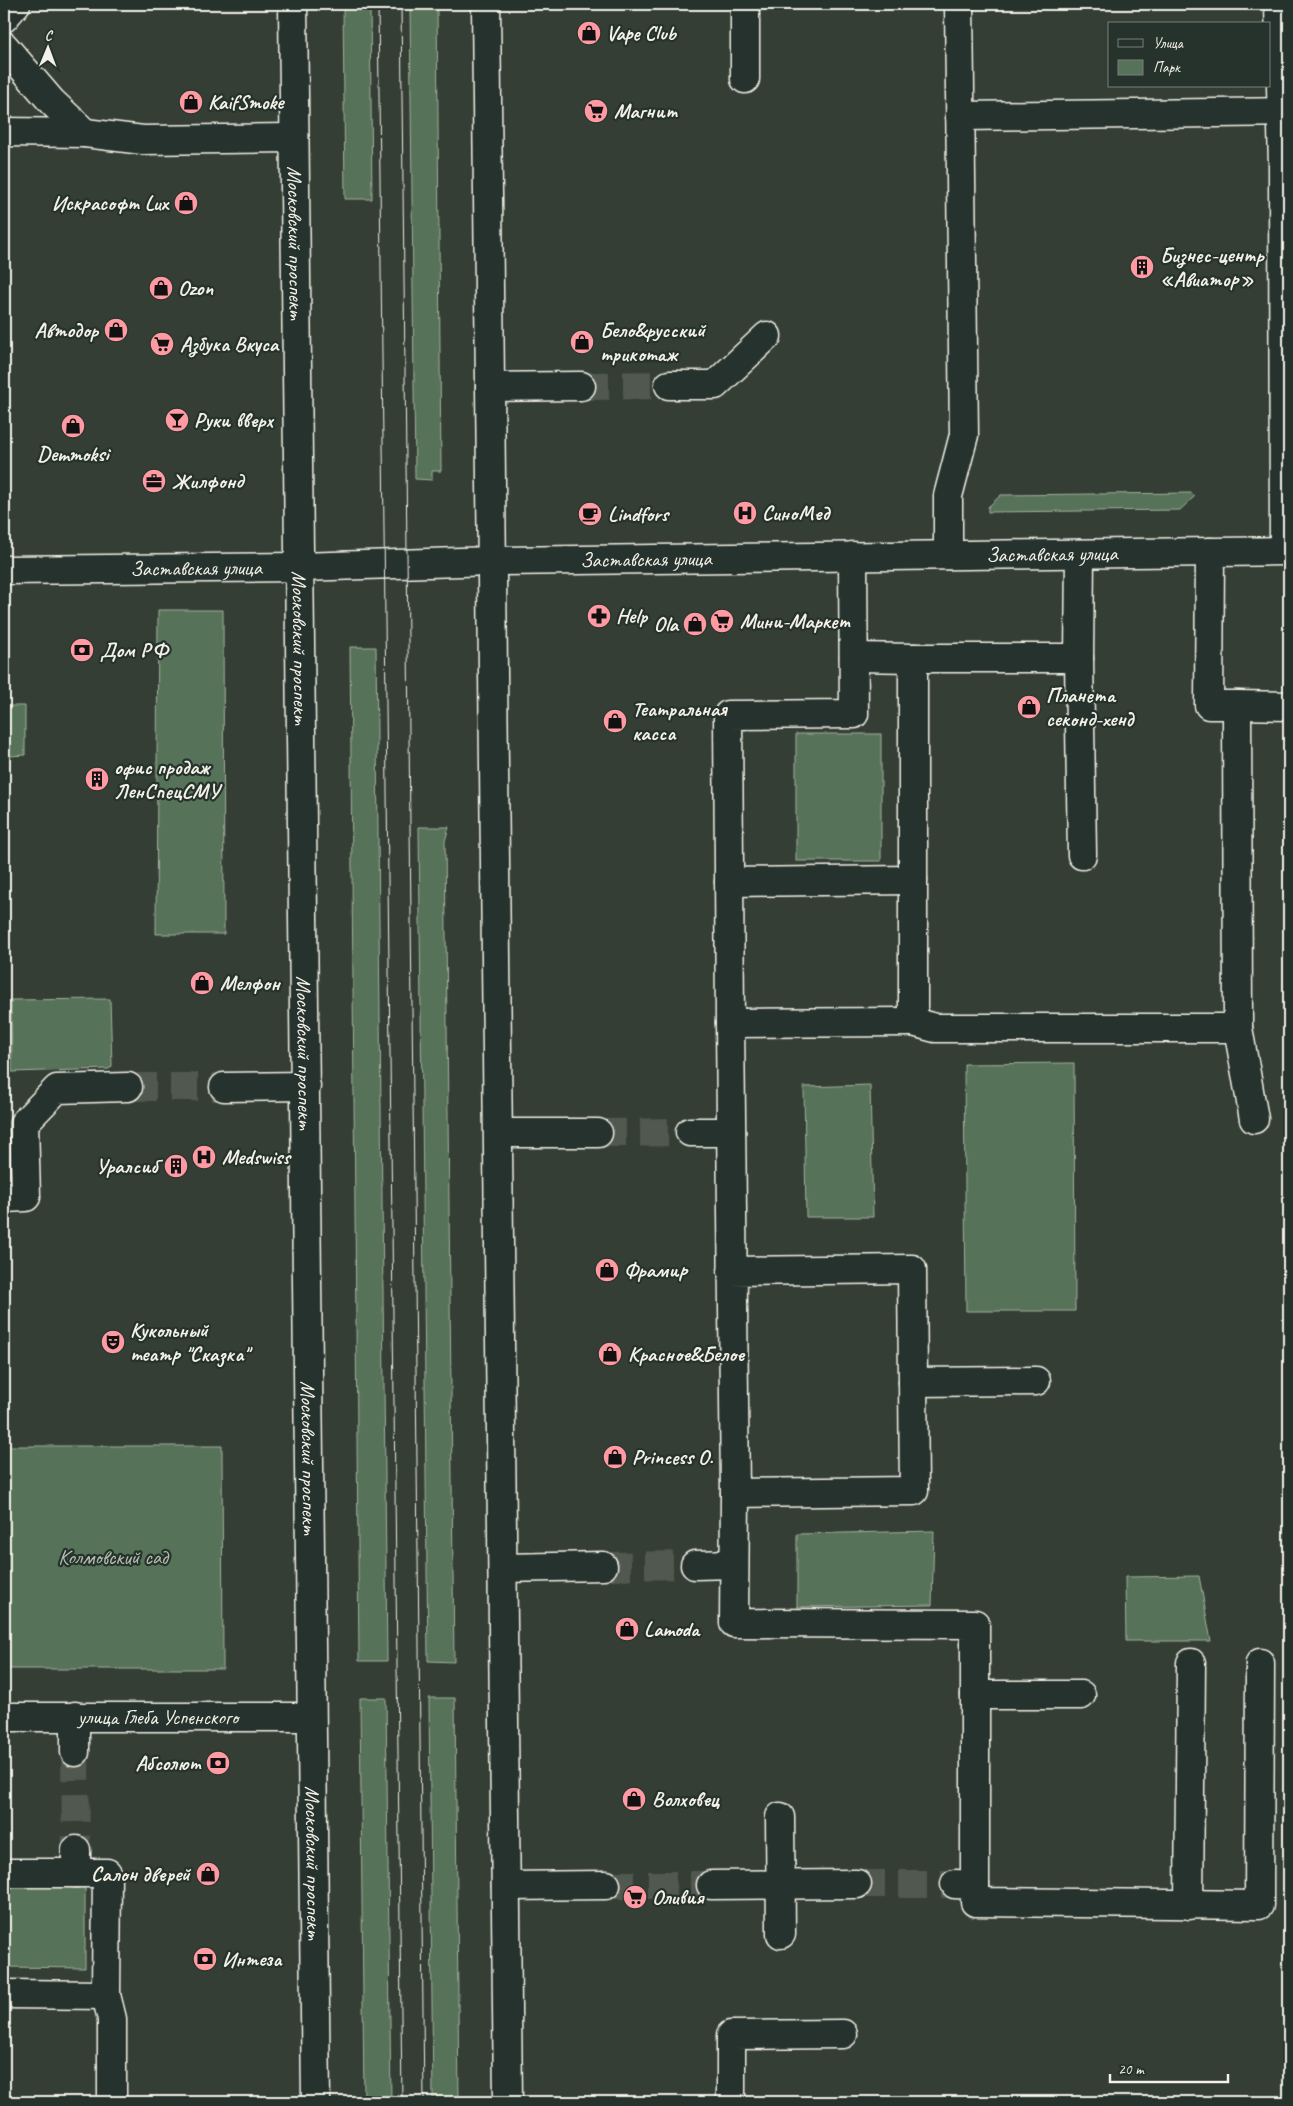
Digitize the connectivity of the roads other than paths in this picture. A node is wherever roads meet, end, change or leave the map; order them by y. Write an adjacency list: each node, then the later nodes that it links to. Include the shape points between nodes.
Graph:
1 (16, 4): 7 (main road)
2 (294, 4): 14 (main road, Московский проспект)
3 (486, 4): 18 (main road)
4 (745, 4): 9 (main road)
5 (959, 4): 11 (main road)
6 (1279, 4): 10 (main road)
7 (4, 18)
8 (4, 46): 13 (main road, via 52,102)
9 (745, 79)
10 (1285, 112): 11 (main road); 19 (main road)
11 (960, 116): 22 (main road, via 964,435 948,496)
12 (4, 132): 13 (main road)
13 (85, 133): 14 (main road, via 143,140)
14 (294, 138): 25 (main road, Московский проспект)
15 (767, 336): 16 (main road, via 714,385)
16 (669, 385)
17 (581, 386): 18 (main road)
18 (490, 387): 24 (main road)
19 (1287, 551): 20 (main road, Заставская улица)
20 (1210, 552): 21 (main road, Заставская улица); 30 (main road, via 1209,705)
21 (1080, 554): 22 (main road, Заставская улица); 29 (main road)
22 (948, 555): 23 (main road, Заставская улица)
23 (853, 556): 24 (main road, Заставская улица); 27 (main road)
24 (493, 561): 25 (main road, Заставская улица); 45 (main road)
25 (299, 567): 26 (main road, Заставская улица); 38 (main road, Московский проспект)
26 (4, 570)
27 (854, 657): 28 (main road); 34 (main road, via 854,714 728,715)
28 (913, 658): 29 (main road); 33 (main road)
29 (1080, 658): 32 (main road)
30 (1238, 705): 31 (main road); 37 (main road)
31 (1289, 706)
32 (1082, 855)
33 (913, 880): 34 (main road); 35 (main road)
34 (729, 882): 36 (main road)
35 (913, 1022): 36 (main road); 37 (main road, via 935,1028)
36 (730, 1023): 44 (main road)
37 (1238, 1028): 41 (main road)
38 (306, 1086): 40 (main road); 61 (main road, Московский проспект)
39 (128, 1087): 42 (main road, via 57,1089)
40 (224, 1087)
41 (1254, 1119)
42 (14, 1123): 47 (main road, via 26,1197)
43 (690, 1132): 44 (main road)
44 (731, 1132): 48 (main road)
45 (499, 1133): 46 (main road); 55 (main road)
46 (598, 1133)
47 (4, 1198)
48 (732, 1271): 50 (main road, via 912,1269); 51 (main road)
49 (1036, 1381): 50 (main road)
50 (913, 1382): 51 (main road, via 914,1491)
51 (735, 1493): 52 (main road)
52 (734, 1564): 53 (main road); 59 (main road, via 734,1623 975,1624)
53 (695, 1565)
54 (603, 1566): 55 (main road)
55 (503, 1568): 70 (main road)
56 (1191, 1663): 71 (main road)
57 (1260, 1663): 71 (main road, via 1259,1905)
58 (1081, 1695): 59 (main road)
59 (976, 1696): 71 (main road, via 965,1885 975,1902)
60 (75, 1716): 61 (main road, улица Глеба Успенского); 62 (main road, улица Глеба Успенского); 63 (main road)
61 (311, 1716): 77 (main road, Московский проспект)
62 (4, 1717)
63 (75, 1752)
64 (780, 1817): 69 (main road)
65 (4, 1873): 74 (main road, via 76,1862 107,1873)
66 (857, 1884): 69 (main road)
67 (606, 1885): 70 (main road)
68 (711, 1885): 69 (main road)
69 (780, 1885): 72 (main road)
70 (506, 1886): 78 (main road)
71 (1189, 1906)
72 (781, 1934)
73 (4, 1994): 74 (main road)
74 (106, 1995): 76 (main road, via 112,2018)
75 (843, 2034): 79 (main road, via 731,2035)
76 (112, 2102)
77 (316, 2102)
78 (508, 2102)
79 (731, 2102)

